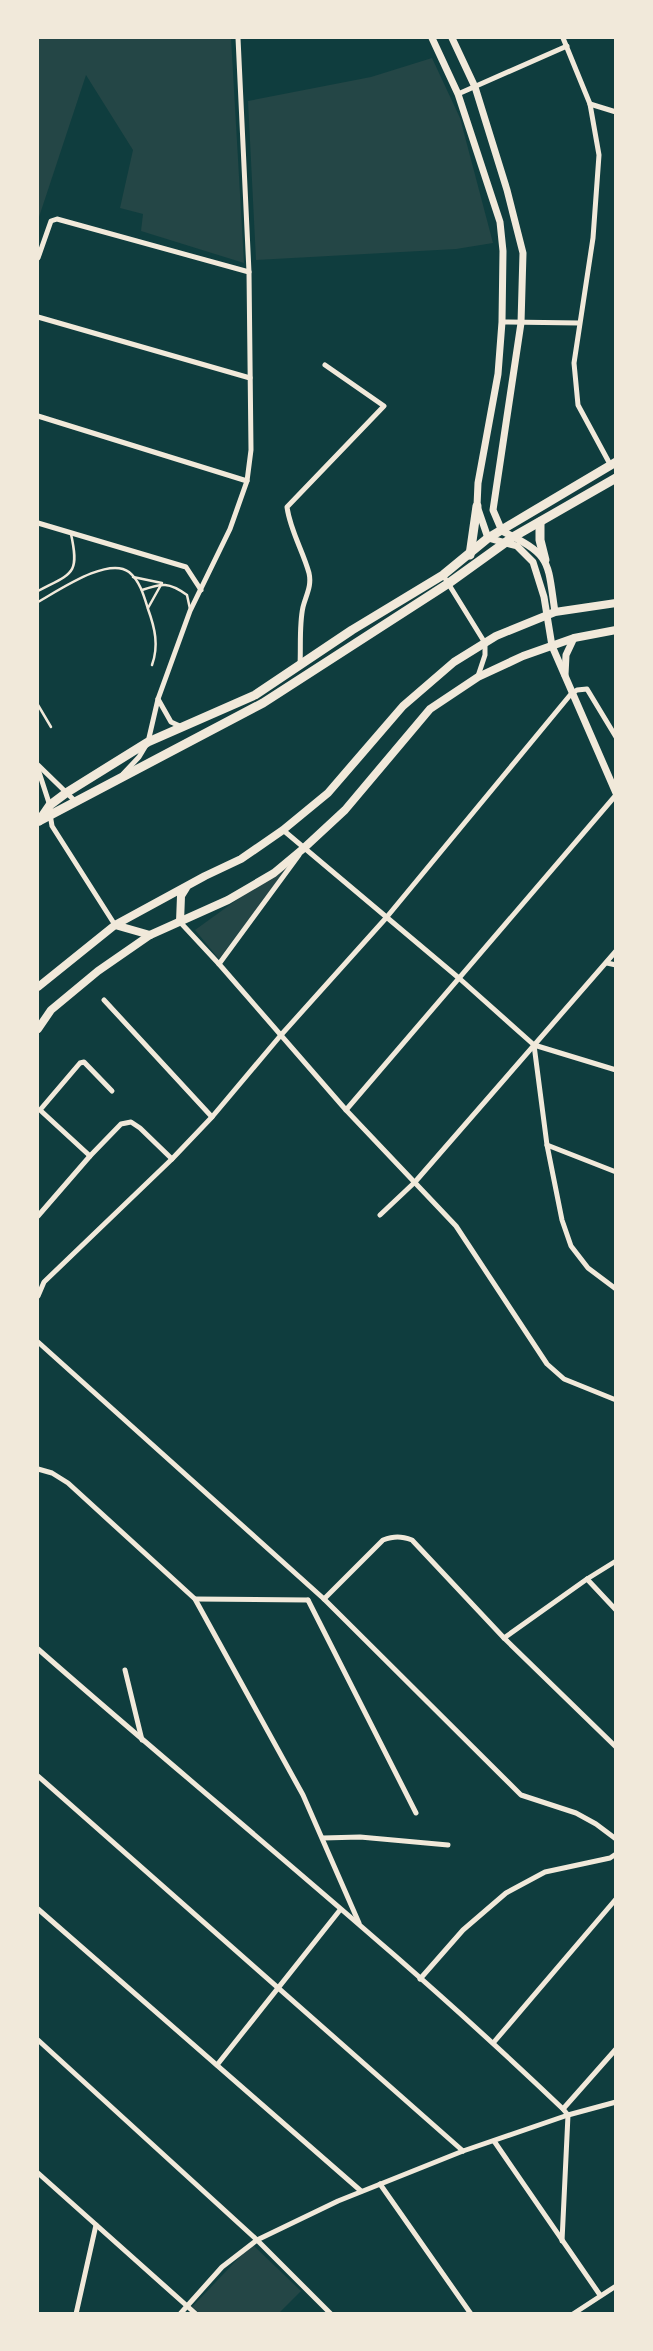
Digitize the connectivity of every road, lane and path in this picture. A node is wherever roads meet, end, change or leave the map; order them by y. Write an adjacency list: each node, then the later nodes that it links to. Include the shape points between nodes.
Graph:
1 (238, 38): 11 (street)
2 (432, 38): 7 (street)
3 (452, 38): 6 (street)
4 (563, 38): 5 (street)
5 (567, 46): 6 (street); 8 (street)
6 (475, 87): 7 (street); 14 (street, via 507,190 522,253)
7 (458, 94): 13 (street, via 500,222)
8 (590, 104): 9 (street); 15 (street, via 599,154 593,238)
9 (616, 112)
10 (38, 258): 11 (street, via 46,230 51,221 57,219)
11 (249, 272): 17 (street)
12 (38, 317): 17 (street)
13 (502, 322): 14 (street); 22 (street, via 498,374 478,483)
14 (521, 323): 15 (street); 25 (street, via 493,510)
15 (579, 323): 19 (street, via 574,362 578,404)
16 (325, 366): 49 (street, via 384,406 287,507 310,584 303,606)
17 (250, 378): 21 (street, via 251,450)
18 (38, 416): 21 (street)
19 (613, 464): 25 (highway)
20 (616, 478): 23 (highway)
21 (247, 481): 36 (street, via 230,529)
22 (477, 506): 27 (street); 29 (highway)
23 (540, 522): 28 (highway); 30 (highway)
24 (38, 523): 26 (street)
25 (502, 531): 27 (highway); 28 (street)
26 (71, 533): 36 (street, via 186,567); 37 (lane, via 75,564 70,574)
27 (488, 538): 28 (street); 29 (highway)
28 (510, 540): 30 (street, via 528,544); 34 (highway); 43 (street, via 533,562)
29 (470, 554): 31 (highway)
30 (545, 560): 42 (street)
31 (443, 575): 34 (street); 49 (highway)
32 (133, 578): 33 (lane); 35 (lane); 38 (lane, via 129,572 117,567 107,568)
33 (162, 583): 35 (lane); 40 (lane); 41 (lane, via 188,594)
34 (449, 583): 46 (street); 61 (highway, via 263,703)
35 (142, 590): 40 (lane)
36 (201, 590): 41 (street)
37 (38, 591)
38 (38, 602)
39 (616, 603): 42 (main road)
40 (148, 608): 48 (lane, via 156,641)
41 (190, 610): 53 (street)
42 (555, 612): 43 (main road)
43 (547, 616): 46 (main road); 47 (street)
44 (616, 630): 45 (main road)
45 (574, 638): 47 (main road); 51 (street, via 566,655)
46 (485, 643): 50 (street, via 484,661); 68 (main road, via 454,662 402,706 328,793)
47 (552, 646): 50 (main road); 51 (street)
48 (152, 665)
49 (300, 665): 56 (highway, via 255,695)
50 (478, 677): 69 (main road, via 430,709 345,810)
51 (565, 678): 52 (street)
52 (571, 694): 57 (street, via 587,689); 63 (street); 71 (street)
53 (158, 699): 56 (street, via 171,722); 58 (street)
54 (38, 705): 55 (lane)
55 (52, 727)
56 (182, 727): 58 (highway)
57 (616, 737)
58 (148, 742): 61 (street, via 139,757); 62 (highway)
59 (38, 765): 62 (street)
60 (38, 769): 65 (street)
61 (115, 782): 64 (highway)
62 (66, 793): 64 (street); 65 (highway)
63 (616, 794): 79 (street)
64 (75, 801): 66 (highway)
65 (50, 805): 66 (street); 67 (highway)
66 (50, 817): 67 (highway); 73 (street, via 52,826)
67 (38, 822)
68 (283, 830): 69 (street); 70 (main road, via 241,859)
69 (304, 848): 71 (street); 72 (main road, via 228,900); 77 (street)
70 (205, 876): 72 (main road, via 181,893); 73 (main road)
71 (386, 918): 79 (street); 83 (street)
72 (180, 922): 74 (main road); 77 (street)
73 (115, 925): 74 (main road); 80 (main road)
74 (150, 935): 82 (main road, via 98,971 51,1010)
75 (616, 952): 76 (street)
76 (607, 963): 78 (street); 84 (street)
77 (219, 964): 83 (street)
78 (616, 965)
79 (460, 979): 84 (street); 87 (street)
80 (38, 987)
81 (104, 1000): 89 (street)
82 (38, 1029)
83 (281, 1035): 87 (street); 89 (street)
84 (534, 1045): 85 (street); 90 (street); 94 (street)
85 (616, 1070)
86 (112, 1091): 88 (street, via 84,1062 80,1063)
87 (346, 1110): 94 (street)
88 (39, 1111): 91 (street)
89 (212, 1117): 92 (street)
90 (547, 1146): 93 (street); 97 (street, via 562,1220 572,1246 588,1268)
91 (90, 1156): 92 (street, via 121,1124 131,1122); 96 (street)
92 (172, 1159): 98 (street, via 44,1282)
93 (616, 1172)
94 (415, 1182): 95 (street); 100 (street, via 456,1226 546,1364 564,1379)
95 (380, 1215)
96 (38, 1216)
97 (616, 1289)
98 (38, 1296)
99 (38, 1342): 104 (street)
100 (616, 1400)
101 (38, 1469): 105 (street, via 52,1473 68,1484)
102 (616, 1561): 103 (street)
103 (587, 1579): 108 (street); 109 (street)
104 (314, 1590): 106 (street); 107 (street)
105 (195, 1598): 107 (street); 116 (street)
106 (324, 1599): 109 (street, via 384,1540 402,1537 412,1540); 117 (street, via 521,1795 576,1813)
107 (308, 1600): 115 (street)
108 (616, 1610)
109 (504, 1638): 113 (street)
110 (38, 1649): 112 (street)
111 (125, 1670): 112 (street)
112 (142, 1741): 122 (street)
113 (616, 1747)
114 (38, 1776): 125 (street)
115 (416, 1813)
116 (322, 1838): 118 (street, via 360,1837); 123 (street)
117 (616, 1839)
118 (448, 1844)
119 (616, 1854): 124 (street, via 545,1872 506,1893 463,1930)
120 (616, 1899): 127 (street)
121 (38, 1909): 129 (street)
122 (340, 1910): 123 (street); 125 (street)
123 (359, 1923): 124 (street)
124 (420, 1979): 127 (street)
125 (277, 1989): 129 (street); 134 (street)
126 (38, 2040): 139 (street)
127 (494, 2042): 131 (street)
128 (616, 2049): 131 (street)
129 (217, 2066): 137 (street)
130 (616, 2102): 132 (street)
131 (563, 2109): 132 (street)
132 (568, 2115): 133 (street); 140 (street)
133 (494, 2141): 134 (street); 140 (street)
134 (463, 2151): 136 (street)
135 (38, 2173): 138 (street)
136 (380, 2184): 137 (street); 148 (street)
137 (361, 2191): 139 (street)
138 (96, 2225): 143 (street); 144 (street)
139 (256, 2240): 143 (street, via 222,2267); 147 (street)
140 (562, 2241): 142 (street)
141 (616, 2286): 142 (street)
142 (600, 2295): 149 (street)
143 (188, 2304): 145 (street); 146 (street)
144 (76, 2314)
145 (180, 2314)
146 (196, 2314)
147 (331, 2314)
148 (471, 2314)
149 (573, 2314)

